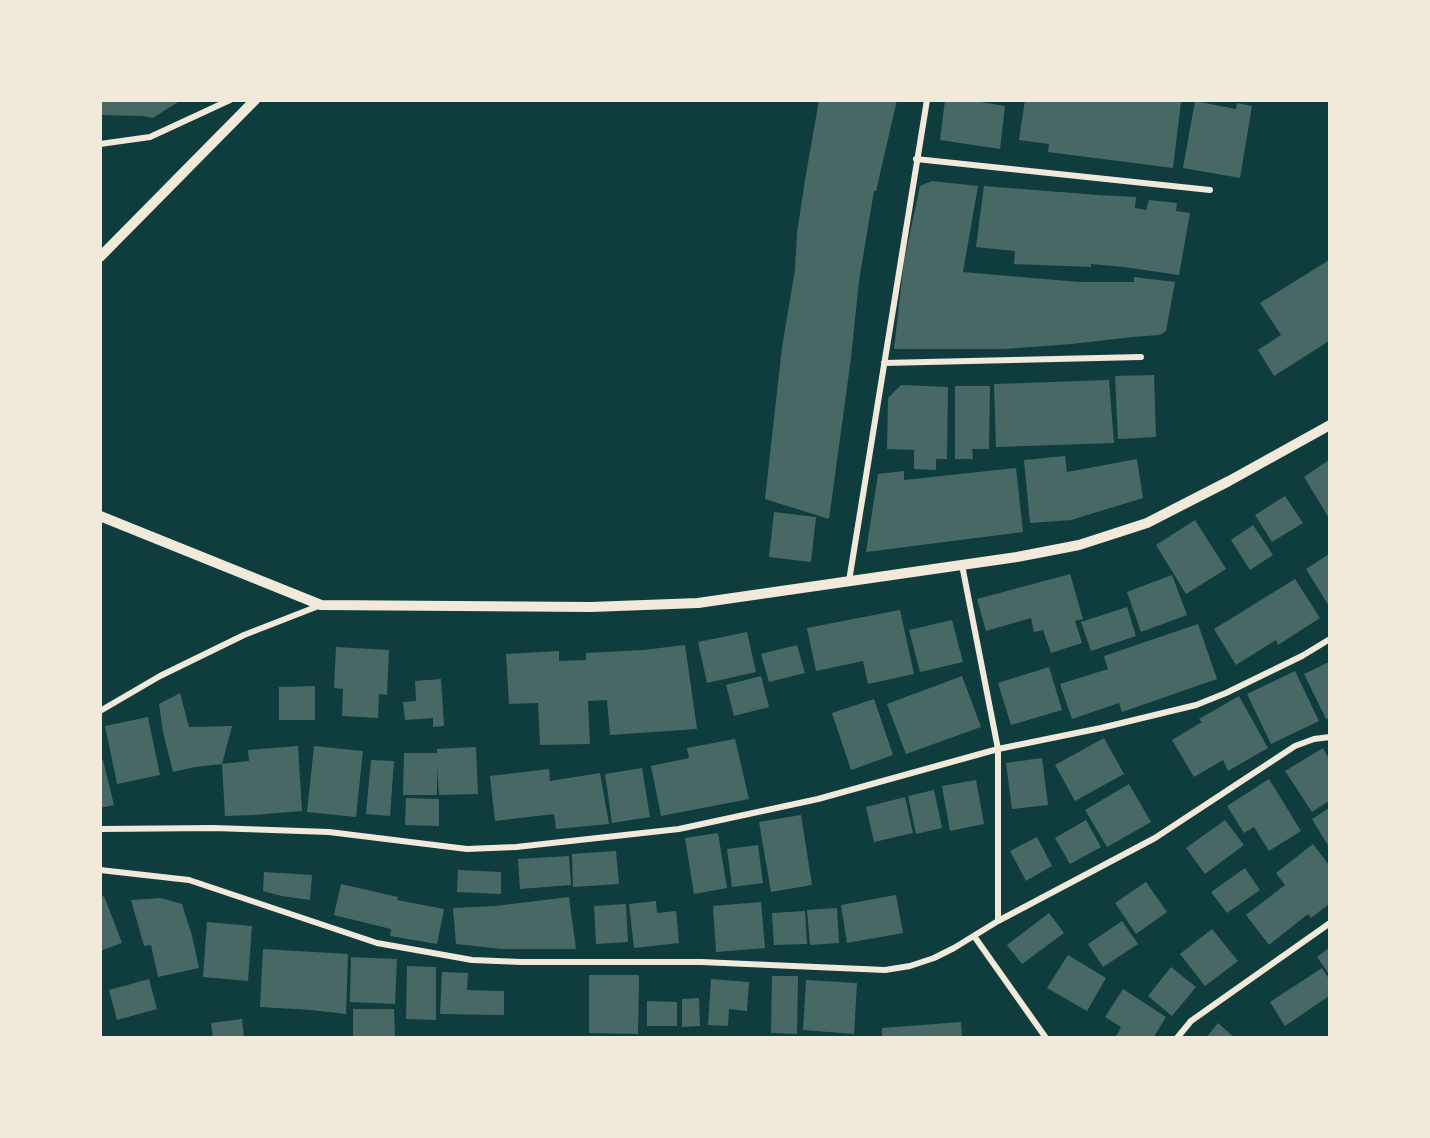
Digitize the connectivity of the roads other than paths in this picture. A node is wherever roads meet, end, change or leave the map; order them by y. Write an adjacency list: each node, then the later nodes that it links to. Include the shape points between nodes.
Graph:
1 (230, 100): 4 (street, via 150,137)
2 (255, 100): 7 (street)
3 (927, 100): 5 (street)
4 (100, 144)
5 (916, 159): 6 (street); 9 (street)
6 (1210, 190)
7 (100, 257)
8 (1142, 357): 9 (street)
9 (884, 363): 13 (street)
10 (1329, 425): 12 (street, via 1147,523 1079,545)
11 (100, 516): 14 (street)
12 (962, 565): 13 (street); 18 (street)
13 (849, 582): 14 (street, via 698,603)
14 (321, 605): 16 (street, via 244,635)
15 (1329, 639): 18 (street, via 1302,656 1196,705)
16 (100, 711)
17 (1329, 738): 21 (street, via 1295,746 1155,838)
18 (998, 749): 19 (street, via 818,799 679,829 516,847 467,849 329,832); 21 (street)
19 (100, 829)
20 (100, 870): 23 (street, via 189,880 377,943 472,960 701,962 885,970 934,958)
21 (998, 921): 23 (street)
22 (1329, 923): 25 (street, via 1191,1021)
23 (974, 936): 24 (street)
24 (1046, 1038)
25 (1177, 1038)

